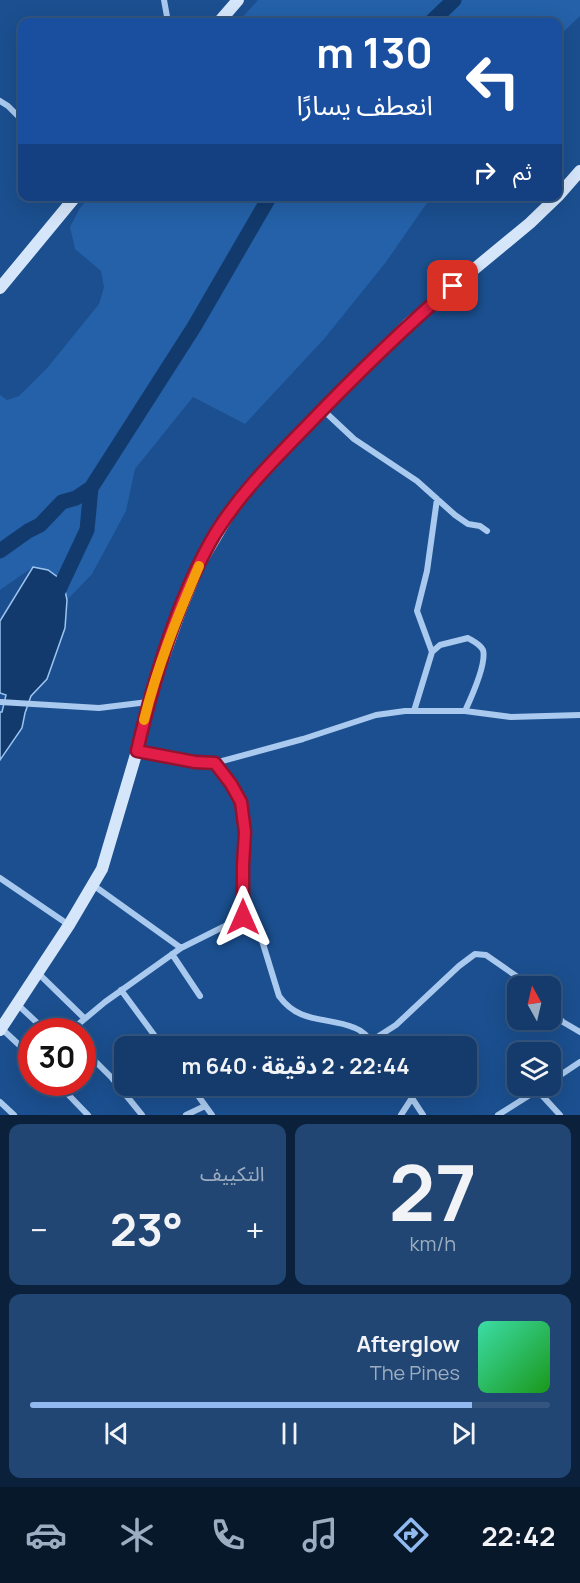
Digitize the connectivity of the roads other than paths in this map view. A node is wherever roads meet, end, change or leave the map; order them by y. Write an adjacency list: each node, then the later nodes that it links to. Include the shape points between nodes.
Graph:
1 (164, 0): 3 (street)
2 (238, 0): 4 (street)
3 (167, 18)
4 (222, 18)
5 (0, 101): 6 (street)
6 (18, 116)
7 (580, 171): 8 (street)
8 (562, 191)
9 (72, 201): 11 (street)
10 (553, 201): 12 (street, via 409,323)
11 (0, 288)
12 (323, 409): 13 (street, via 354,439); 17 (street, via 245,492 215,535 180,611)
13 (437, 499): 14 (street, via 468,524); 15 (street, via 417,611)
14 (487, 531)
15 (432, 652): 18 (street); 19 (street, via 440,645 468,638 483,650)
16 (0, 702): 17 (street, via 99,708)
17 (148, 702): 21 (street)
18 (414, 711): 19 (street); 22 (street, via 376,714)
19 (465, 711): 20 (street, via 511,717)
20 (580, 715)
21 (137, 751): 22 (street); 24 (street, via 109,848)
22 (215, 763): 25 (street, via 241,802 245,832)
23 (0, 878): 26 (street)
24 (93, 885): 26 (street); 27 (street)
25 (243, 917): 27 (street); 40 (street, via 256,921 279,996 286,1005 310,1018 355,1028)
26 (69, 925): 29 (street)
27 (181, 948): 28 (street)
28 (172, 954): 31 (street); 32 (street)
29 (38, 973): 33 (street); 35 (street)
30 (516, 976): 41 (street, via 486,955 475,954)
31 (122, 990): 35 (street); 39 (street)
32 (200, 996)
33 (17, 1003): 34 (street); 37 (street)
34 (33, 1018)
35 (84, 1018)
36 (561, 1020): 38 (street)
37 (1, 1029): 42 (street)
38 (580, 1032)
39 (155, 1036)
40 (365, 1036)
41 (379, 1036)
42 (18, 1044)
43 (96, 1062): 55 (street)
44 (580, 1062): 45 (street)
45 (561, 1075)
46 (70, 1096): 54 (street)
47 (198, 1096): 52 (street)
48 (528, 1096): 60 (street)
49 (546, 1096): 61 (street)
50 (412, 1098): 58 (street); 59 (street)
51 (0, 1102): 53 (street)
52 (205, 1106): 56 (street); 57 (street)
53 (14, 1115)
54 (88, 1115)
55 (142, 1115)
56 (186, 1115)
57 (212, 1115)
58 (401, 1115)
59 (423, 1115)
60 (498, 1115)
61 (560, 1115)

